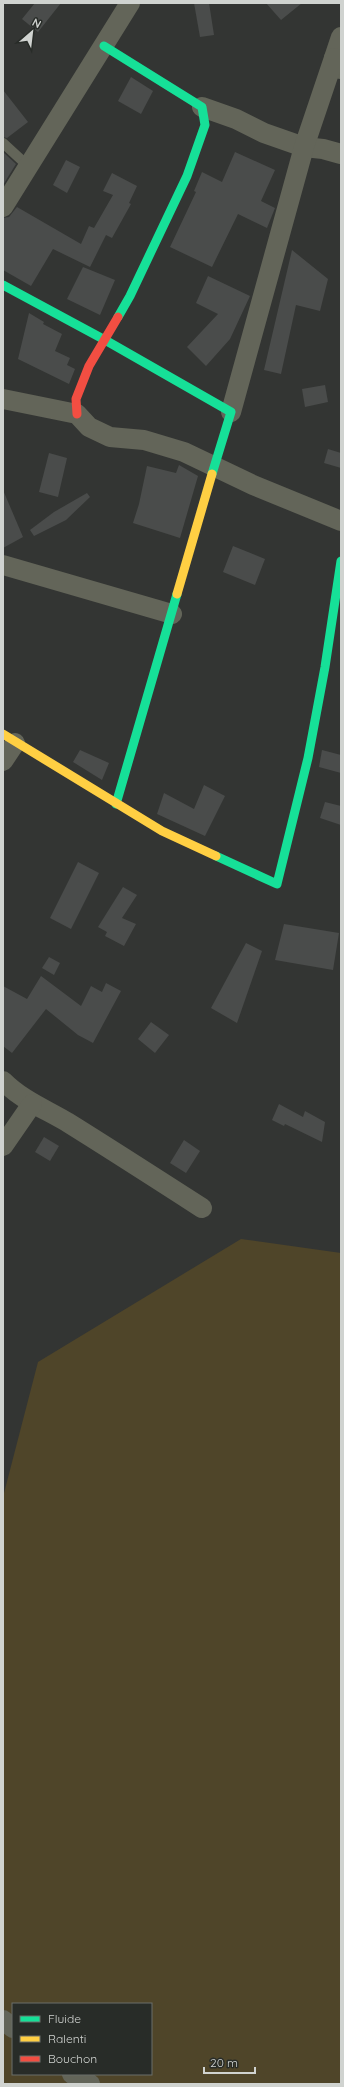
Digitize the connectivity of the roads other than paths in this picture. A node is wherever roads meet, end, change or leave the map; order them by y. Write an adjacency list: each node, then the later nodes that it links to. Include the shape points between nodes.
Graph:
1 (130, 3): 3 (street)
2 (341, 37): 4 (street)
3 (104, 46): 5 (street); 9 (street)
4 (337, 64): 7 (street)
5 (202, 107): 7 (street); 12 (street, via 205,125 187,176 130,296)
6 (3, 143): 9 (lane)
7 (304, 147): 8 (street); 14 (street)
8 (341, 154)
9 (28, 166): 10 (street)
10 (3, 207)
11 (3, 285): 12 (street)
12 (105, 340): 14 (street); 15 (street, via 89,366 79,390 76,399)
13 (3, 399): 15 (street)
14 (232, 412): 16 (street)
15 (77, 414): 16 (street, via 89,427 110,437 144,440 184,452)
16 (214, 466): 17 (street); 20 (street)
17 (341, 521)
18 (341, 561): 23 (street, via 308,758 277,884 162,831)
19 (3, 565): 20 (street)
20 (172, 614): 23 (street)
21 (9, 738): 22 (street); 23 (street)
22 (3, 761)
23 (116, 804)
24 (3, 1081): 25 (street)
25 (32, 1104): 26 (street); 27 (street, via 66,1122)
26 (3, 1146)
27 (202, 1208)
28 (3, 2020): 29 (street)
29 (12, 2027)
30 (74, 2075): 31 (street)
31 (90, 2084)

